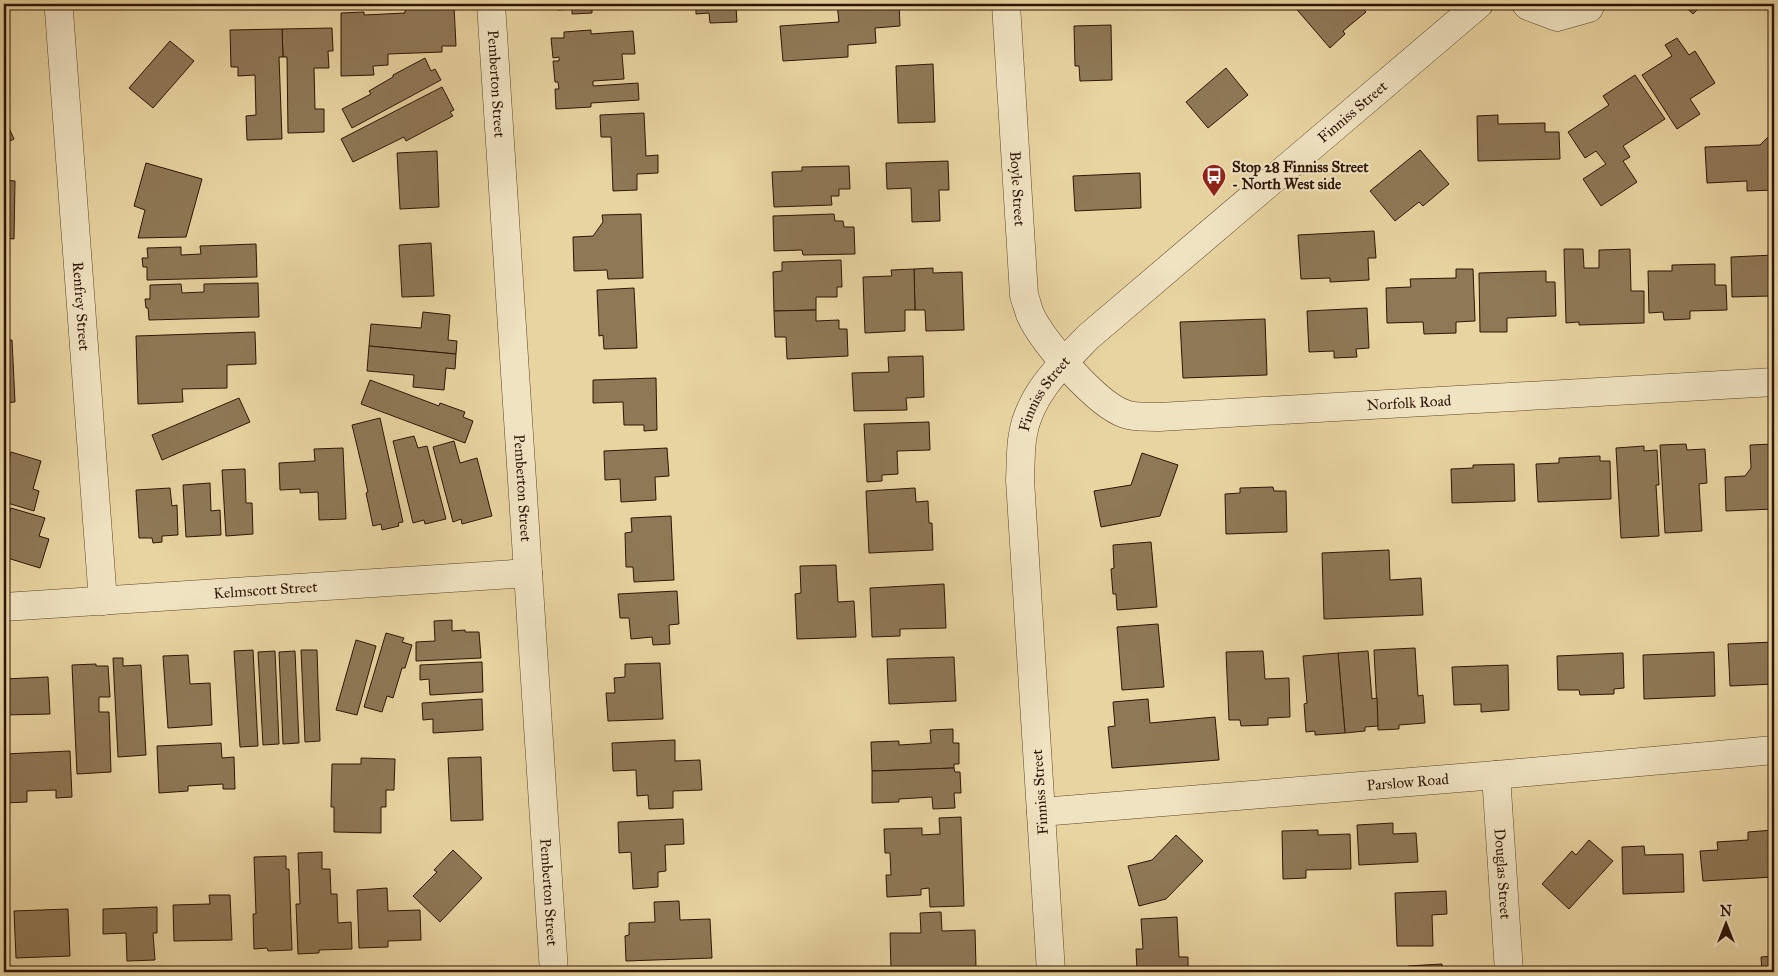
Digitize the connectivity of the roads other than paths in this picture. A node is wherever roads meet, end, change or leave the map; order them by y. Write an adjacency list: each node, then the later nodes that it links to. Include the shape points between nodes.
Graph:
1 (491, 4): 9 (street, Pemberton Street)
2 (1006, 4): 7 (street, Boyle Street, via 1024,295 1039,329)
3 (1479, 4): 7 (street, Finniss Street, via 1088,337)
4 (1526, 4): 5 (street, via 1557,17 1589,8)
5 (1591, 4)
6 (59, 6): 10 (street, Renfrey Street)
7 (1064, 361): 8 (street, Norfolk Road, via 1085,386 1125,414 1160,417); 14 (street, Finniss Street, via 1036,397 1022,435 1020,480 1024,563)
8 (1774, 382)
9 (528, 572): 10 (street, Kelmscott Street); 15 (street, Pemberton Street)
10 (102, 601): 11 (street, Kelmscott Street)
11 (4, 607)
12 (1774, 750): 13 (street, Parslow Road)
13 (1496, 775): 14 (street, Parslow Road); 17 (street, Douglas Street)
14 (1041, 812): 16 (street, Finniss Street)
15 (554, 972)
16 (1051, 972)
17 (1509, 972)

